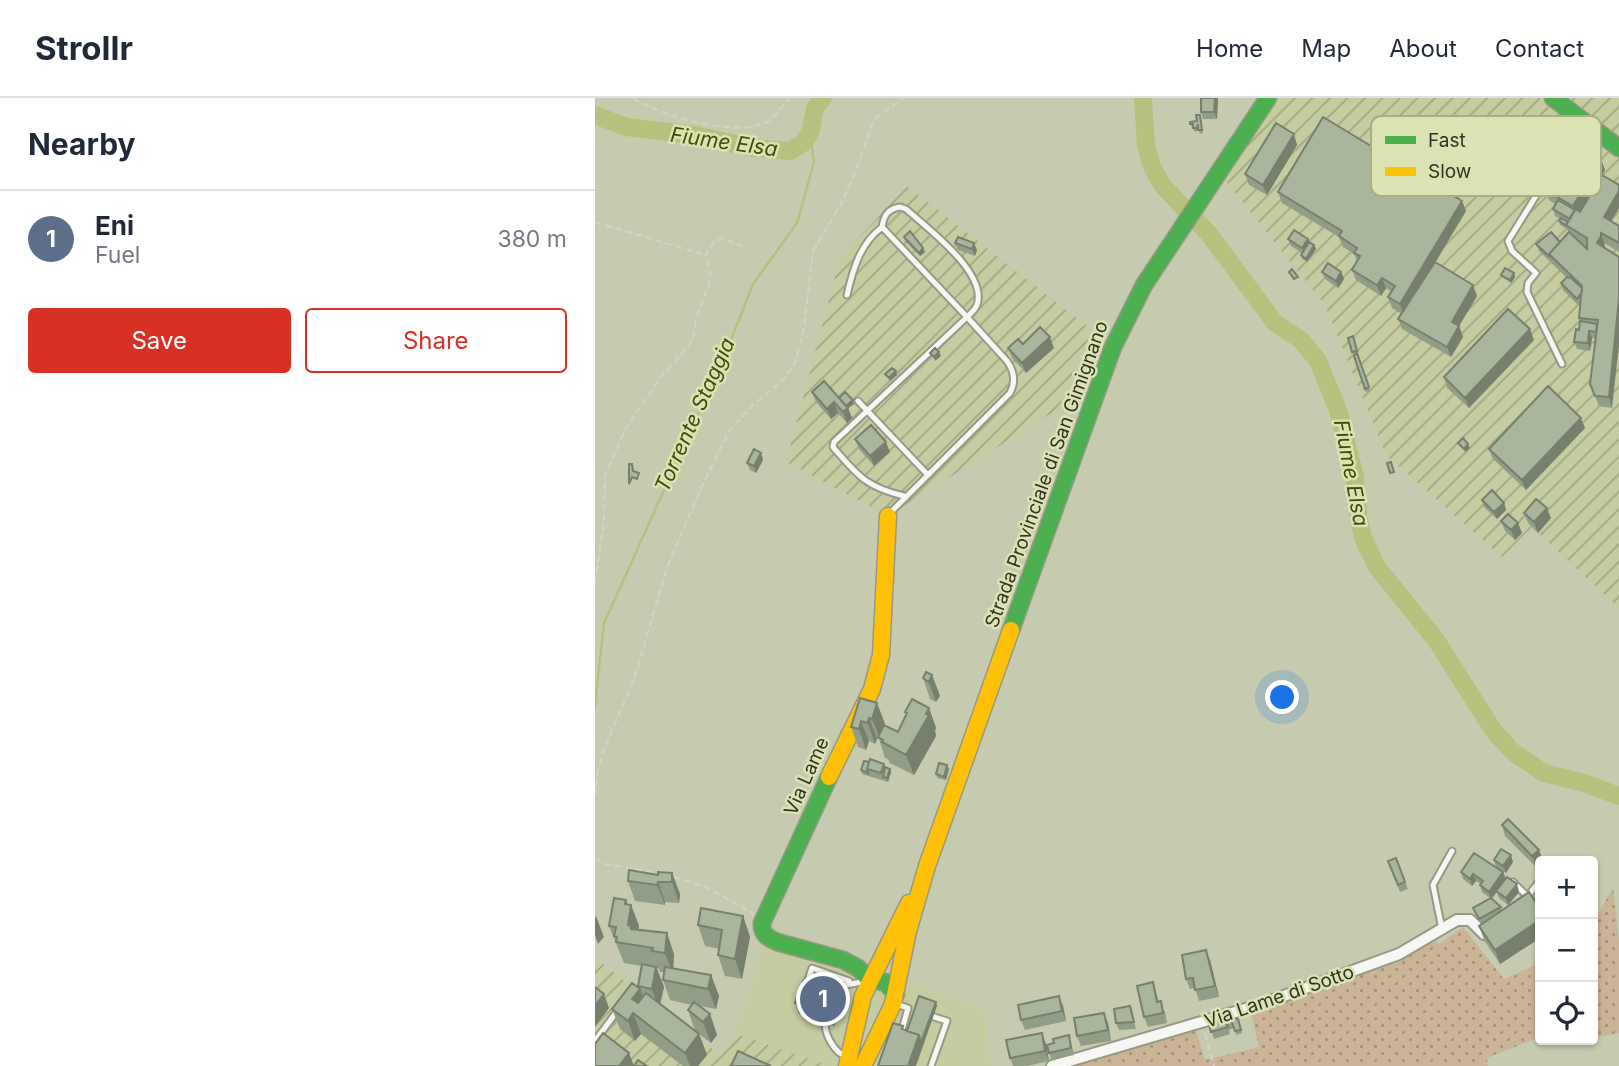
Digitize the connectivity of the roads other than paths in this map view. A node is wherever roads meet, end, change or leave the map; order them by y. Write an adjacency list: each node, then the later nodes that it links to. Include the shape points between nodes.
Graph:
1 (1258, 98): 5 (main road, Strada Provinciale di San Gimignano)
2 (1268, 98): 5 (main road, Strada Provinciale di San Gimignano)
3 (1553, 98): 4 (main road)
4 (1578, 116)
5 (1252, 120): 19 (main road, Strada Provinciale di San Gimignano, via 1127,316)
6 (1601, 134): 7 (main road)
7 (1619, 148)
8 (1536, 196): 12 (lane, via 1508,241 1512,251 1536,273 1527,292)
9 (882, 227): 10 (lane, via 857,259); 11 (lane); 11 (lane, via 887,212 906,209 967,266 978,301)
10 (847, 295)
11 (967, 317): 14 (lane); 15 (lane, via 1007,361 1013,386)
12 (1562, 364)
13 (858, 401): 14 (lane)
14 (867, 410): 15 (lane); 16 (lane, via 833,447 862,480)
15 (927, 474): 16 (lane)
16 (904, 496): 17 (lane)
17 (888, 516): 29 (main road, Via Lame, via 877,677 762,931 769,939 850,963)
18 (1452, 850): 28 (lane, via 1433,885)
19 (927, 866): 29 (main road, Strada Provinciale di San Gimignano); 32 (main road, Strada Provinciale di San Gimignano, via 908,931)
20 (1503, 888): 22 (lane, via 1510,880)
21 (1535, 889): 22 (lane)
22 (1530, 898): 23 (lane); 24 (lane)
23 (1535, 904)
24 (1522, 907)
25 (1468, 915): 26 (lane)
26 (1457, 920): 27 (street, via 1472,921 1485,934); 28 (street, Via Lame di Sotto)
27 (1494, 928)
28 (1442, 929): 40 (street, Via Lame di Sotto, via 1390,957 1259,1005)
29 (870, 980): 30 (lane); 32 (main road, via 884,981); 34 (main road, Strada Provinciale di San Gimignano)
30 (852, 982): 31 (lane, via 840,986); 31 (lane, via 812,968 806,986)
31 (834, 996): 38 (lane, via 824,1026 837,1050)
32 (899, 1002): 35 (main road, Strada Provinciale di San Gimignano); 37 (lane, via 902,1030 895,1028); 39 (lane, via 947,1021)
33 (622, 1005): 36 (lane)
34 (858, 1014): 35 (main road, via 869,1024); 38 (main road, Strada Provinciale di San Gimignano)
35 (885, 1022): 38 (main road, Strada Provinciale di San Gimignano, via 870,1051)
36 (595, 1041)
37 (891, 1041)
38 (853, 1063)
39 (931, 1066)
40 (1052, 1066)

